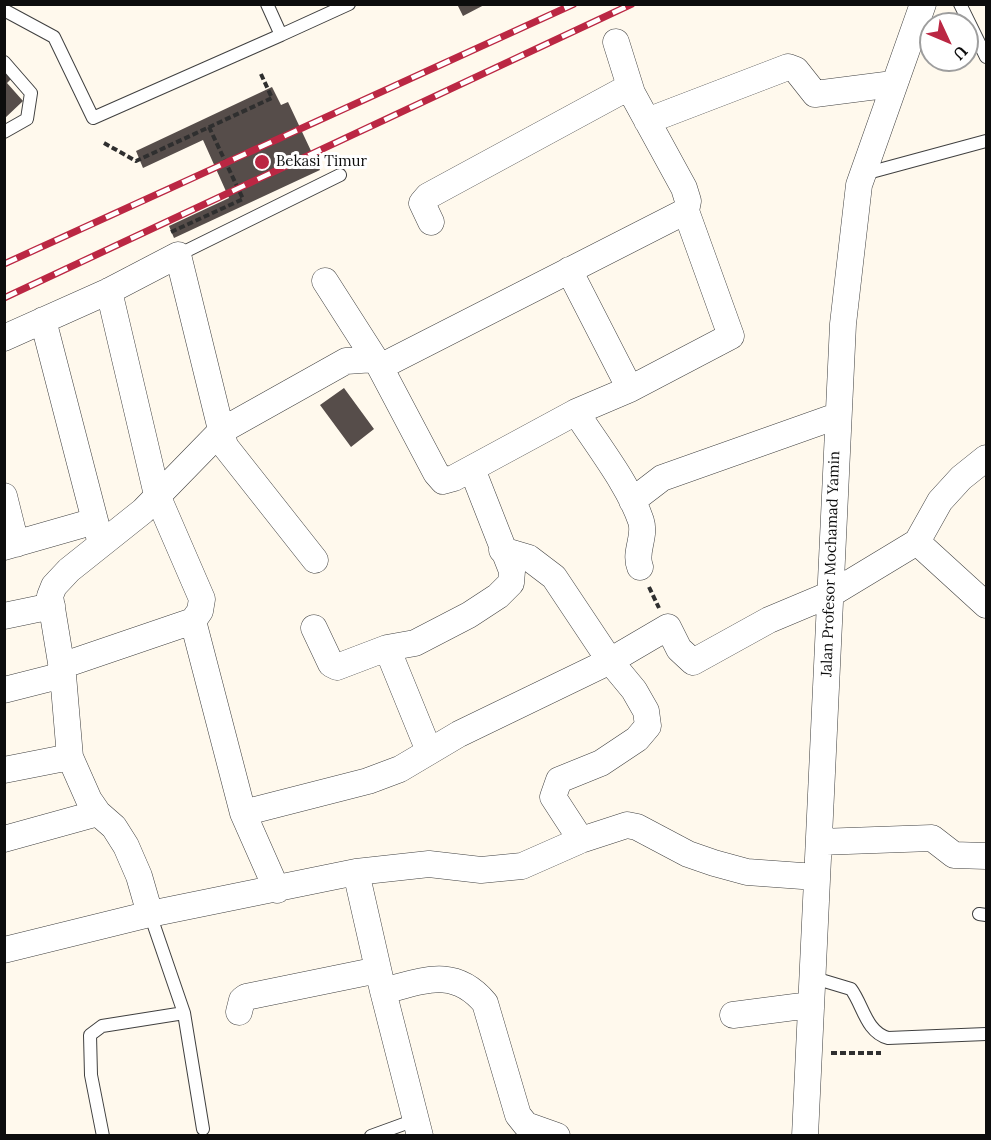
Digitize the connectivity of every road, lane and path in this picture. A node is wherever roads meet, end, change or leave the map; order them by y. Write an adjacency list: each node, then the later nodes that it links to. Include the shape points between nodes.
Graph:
1 (267, 4): 6 (lane)
2 (350, 4): 6 (lane)
3 (923, 4): 11 (street, Jalan Profesor Mochamad Yamin)
4 (960, 4): 8 (lane)
5 (4, 10): 6 (lane, via 54,37 93,118)
6 (281, 35)
7 (616, 42): 12 (street)
8 (987, 57)
9 (4, 62): 15 (lane, via 31,93 27,119)
10 (260, 72): 14 (path, via 272,99)
11 (893, 84): 13 (street, via 815,94 796,70 788,67); 18 (street, Jalan Profesor Mochamad Yamin)
12 (629, 87): 13 (street); 21 (street, via 425,198 423,209)
13 (647, 121): 20 (street, via 684,188)
14 (209, 128): 17 (path, via 136,161); 22 (path, via 243,199)
15 (4, 132)
16 (987, 141): 18 (lane)
17 (104, 143)
18 (863, 174): 31 (street, Jalan Profesor Mochamad Yamin, via 853,225)
19 (340, 175): 22 (lane)
20 (686, 212): 23 (street); 29 (street, via 731,336)
21 (431, 222)
22 (173, 244): 25 (street); 32 (street)
23 (569, 270): 28 (street); 29 (street)
24 (325, 281): 28 (street)
25 (109, 291): 26 (street); 35 (street)
26 (43, 320): 27 (street); 38 (street)
27 (4, 338)
28 (377, 363): 32 (street, via 346,361); 34 (street, via 436,473 443,480)
29 (630, 389): 30 (street)
30 (576, 412): 34 (street); 37 (street)
31 (837, 416): 37 (street, via 669,474); 44 (street, Jalan Profesor Mochamad Yamin)
32 (220, 431): 35 (street); 42 (street, via 225,446)
33 (987, 458): 39 (street, via 940,501)
34 (472, 469): 41 (street)
35 (157, 495): 38 (street, via 137,516); 48 (street, via 202,599)
36 (4, 496): 40 (street)
37 (632, 501): 43 (street, via 643,530)
38 (98, 533): 40 (street); 46 (street, via 54,586)
39 (917, 542): 44 (street); 45 (street)
40 (10, 545)
41 (502, 550): 51 (street, via 513,577 498,596 415,643); 52 (street, via 529,558 554,577)
42 (315, 560)
43 (640, 567): 49 (path)
44 (831, 594): 49 (street, via 769,620 693,662 679,649); 62 (street, Jalan Profesor Mochamad Yamin)
45 (987, 605)
46 (52, 606): 47 (street); 53 (street)
47 (4, 616)
48 (194, 621): 53 (street); 59 (street)
49 (668, 627): 52 (street)
50 (314, 628): 51 (street, via 331,664 337,667)
51 (387, 648): 55 (street)
52 (610, 661): 55 (street); 61 (street, via 634,690 646,711 648,726 601,763 559,780 554,797)
53 (62, 670): 54 (street); 56 (street)
54 (4, 690)
55 (429, 751): 59 (street, via 400,769 368,781)
56 (70, 757): 57 (street); 58 (street)
57 (4, 770)
58 (98, 813): 60 (street); 67 (street, via 114,827 126,846 140,876)
59 (243, 813): 66 (street)
60 (4, 839)
61 (581, 840): 64 (street, via 522,866 481,870 429,864); 65 (street, via 627,825 688,854 747,872)
62 (819, 842): 63 (street, via 932,838 954,855); 65 (street, Jalan Profesor Mochamad Yamin)
63 (987, 856)
64 (357, 872): 66 (street); 70 (street)
65 (816, 876): 69 (street, Jalan Profesor Mochamad Yamin)
66 (277, 890): 67 (street)
67 (150, 915): 68 (street); 72 (lane)
68 (4, 950)
69 (811, 977): 71 (street, Jalan Profesor Mochamad Yamin); 75 (lane, via 851,989 880,1036)
70 (380, 981): 73 (street, via 246,996); 76 (street); 80 (street, via 440,976 474,991 485,1003 518,1115 526,1125)
71 (810, 1005): 74 (street); 81 (street, Jalan Profesor Mochamad Yamin)
72 (184, 1012): 77 (lane); 78 (lane, via 102,1026 90,1035 91,1075)
73 (239, 1012)
74 (734, 1015)
75 (987, 1034)
76 (418, 1128): 79 (lane)
77 (203, 1129)
78 (103, 1136)
79 (371, 1136)
80 (557, 1136)
81 (805, 1136)

